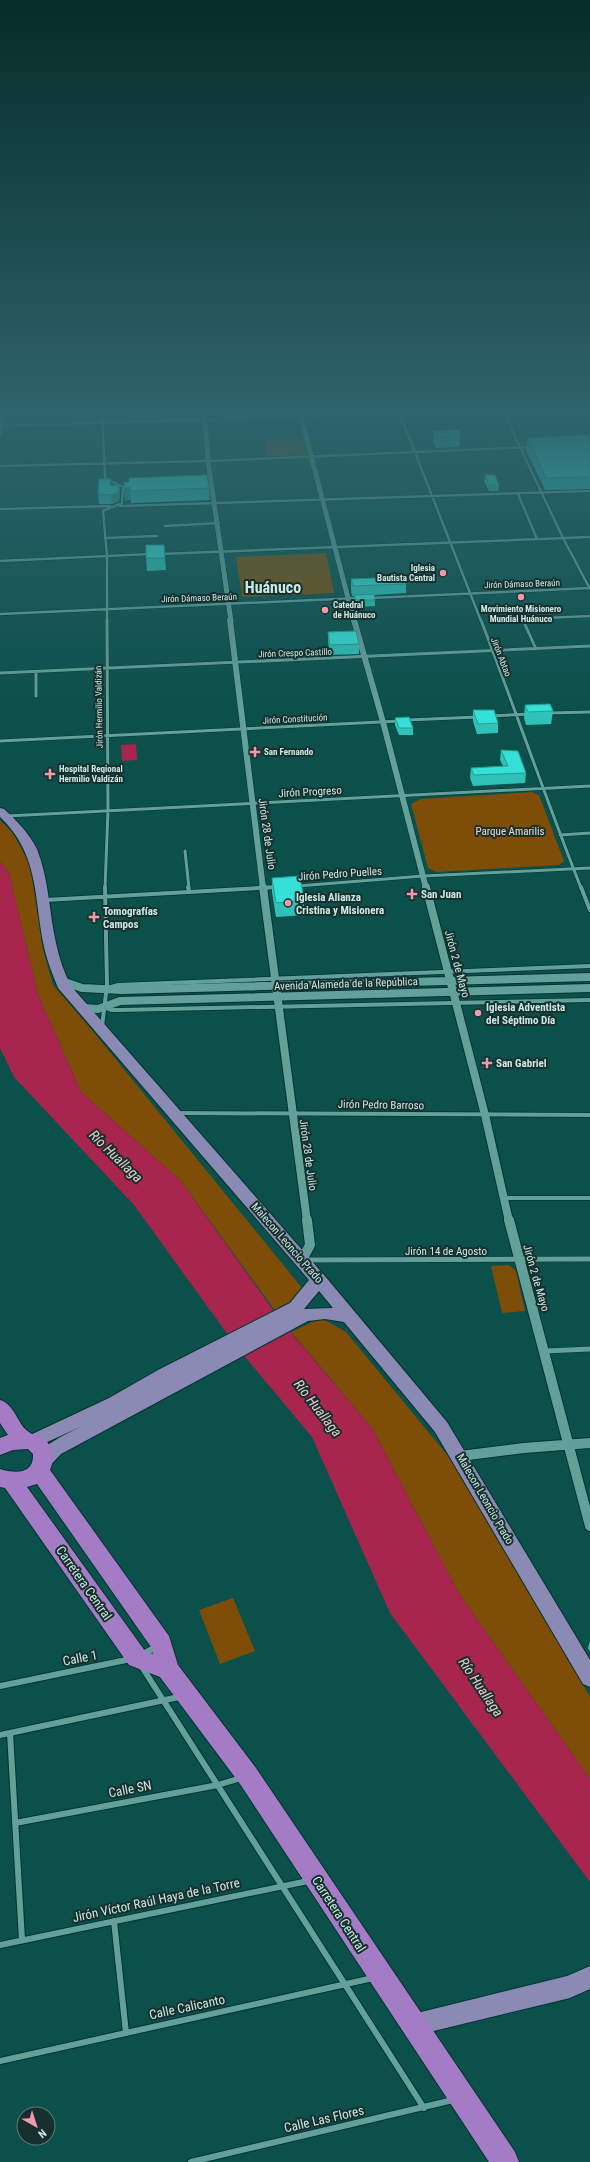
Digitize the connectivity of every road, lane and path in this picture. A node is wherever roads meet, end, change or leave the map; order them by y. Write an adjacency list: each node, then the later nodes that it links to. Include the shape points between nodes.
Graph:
1 (106, 510): 11 (street, Jirón Hermilio Valdizán, via 103,511)
2 (217, 510): 7 (street, Jirón 28 de Julio)
3 (326, 510): 15 (street, Jirón 2 de Mayo)
4 (437, 510): 14 (street, Jirón Abtao)
5 (525, 510): 13 (street)
6 (550, 510): 12 (street)
7 (219, 523): 8 (street); 16 (street, Jirón 28 de Julio)
8 (165, 526)
9 (157, 536): 11 (street)
10 (590, 537): 12 (street)
11 (105, 538): 17 (street, Jirón Hermilio Valdizán)
12 (563, 538): 13 (street); 19 (street)
13 (537, 539): 14 (street)
14 (450, 543): 15 (street); 20 (street, Jirón Abtao)
15 (336, 548): 16 (street); 21 (street, Jirón 2 de Mayo)
16 (222, 552): 17 (street); 22 (street, Jirón 28 de Julio)
17 (107, 556): 18 (street); 23 (street, Jirón Hermilio Valdizán)
18 (0, 561)
19 (590, 588): 20 (street, Jirón Dámaso Beraún)
20 (470, 593): 21 (street, Jirón Dámaso Beraún); 28 (street, Jirón Abtao)
21 (348, 599): 22 (street, Jirón Dámaso Beraún); 29 (street, Jirón 2 de Mayo)
22 (229, 604): 23 (street, Jirón Dámaso Beraún); 30 (street, Jirón 28 de Julio)
23 (107, 609): 24 (street, Jirón Dámaso Beraún); 31 (street, Jirón Hermilio Valdizán)
24 (0, 614)
25 (590, 616): 27 (street, via 522,619)
26 (590, 646): 27 (street, Jirón Crespo Castillo)
27 (536, 648): 28 (street, Jirón Crespo Castillo)
28 (491, 650): 29 (street, Jirón Crespo Castillo); 38 (street, Jirón Abtao)
29 (365, 657): 30 (street, Jirón Crespo Castillo); 39 (street, Jirón 2 de Mayo)
30 (234, 662): 31 (street, Jirón Crespo Castillo); 40 (street, Jirón 28 de Julio)
31 (106, 669): 32 (street, Jirón Crespo Castillo); 41 (street, Jirón Hermilio Valdizán)
32 (36, 672): 33 (street, Jirón Crespo Castillo); 34 (street)
33 (0, 673)
34 (36, 696)
35 (590, 712): 36 (street)
36 (546, 713)
37 (531, 714): 38 (street, Jirón Constitución)
38 (517, 715): 39 (street, Jirón Constitución); 44 (street, Jirón Abtao)
39 (383, 722): 40 (street, Jirón Constitución); 45 (street, Jirón 2 de Mayo)
40 (244, 729): 41 (street, Jirón Constitución); 46 (street, Jirón 28 de Julio)
41 (108, 735): 42 (street, Jirón Constitución); 47 (street, Jirón Hermilio Valdizán)
42 (0, 740)
43 (590, 786): 44 (street, Jirón Progreso)
44 (542, 788): 45 (street, Jirón Progreso); 50 (street, Jirón Abtao)
45 (402, 795): 46 (street, Jirón Progreso); 54 (street, Jirón 2 de Mayo)
46 (252, 804): 47 (street, Jirón Progreso); 57 (street, Jirón 28 de Julio)
47 (108, 810): 48 (street, Jirón Progreso); 59 (street, Jirón Hermilio Valdizán)
48 (3, 814): 60 (main road, Malecon Leoncio Prado, via 15,825 34,856)
49 (590, 833): 50 (street)
50 (560, 835): 53 (street, Jirón Abtao)
51 (185, 851): 58 (street)
52 (590, 868): 53 (street, Jirón Pedro Puelles)
53 (574, 869): 54 (street, Jirón Pedro Puelles); 61 (street, Jirón Abtao)
54 (423, 876): 55 (street, Jirón Pedro Puelles); 63 (street, Jirón 2 de Mayo)
55 (295, 886)
56 (280, 887): 57 (street)
57 (264, 888): 58 (street); 65 (street, Jirón 28 de Julio)
58 (189, 892): 59 (street)
59 (104, 896): 60 (street); 70 (street, Jirón Hermilio Valdizán)
60 (44, 900): 67 (main road, Malecon Leoncio Prado, via 51,955)
61 (590, 910)
62 (590, 966): 63 (street, Avenida Alameda de la República)
63 (448, 971): 65 (street, Avenida Alameda de la República); 66 (street, Jirón 2 de Mayo)
64 (590, 977): 66 (street, Avenida Alameda de la República)
65 (275, 978): 68 (street, Jirón 28 de Julio); 70 (street, Avenida Alameda de la República, via 118,985)
66 (450, 981): 68 (street, Avenida Alameda de la República); 71 (street, Jirón 2 de Mayo)
67 (62, 982): 70 (street, Avenida Alameda de la República, via 82,988); 77 (main road, Malecon Leoncio Prado)
68 (276, 987): 70 (street, Avenida Alameda de la República); 72 (street, Jirón 28 de Julio)
69 (590, 988): 71 (street, Avenida Alameda de la República)
70 (106, 989): 75 (street, Jirón Hermilio Valdizán)
71 (453, 992): 72 (street, Avenida Alameda de la República); 74 (street, Jirón 2 de Mayo)
72 (278, 997): 75 (street, Avenida Alameda de la República, via 120,1001); 76 (street, Jirón 28 de Julio)
73 (590, 1000): 74 (street, Avenida Alameda de la República)
74 (456, 1003): 76 (street, Avenida Alameda de la República); 82 (street, Jirón 2 de Mayo)
75 (104, 1007): 76 (street, Avenida Alameda de la República, via 112,1010); 77 (street, Avenida Alameda de la República, via 91,1011); 78 (street, Jirón Hermilio Valdizán)
76 (279, 1007): 80 (street, Jirón 28 de Julio)
77 (83, 1008): 78 (main road, Malecon Leoncio Prado)
78 (101, 1030): 79 (main road, Malecon Leoncio Prado)
79 (173, 1113): 80 (street, Jirón Pedro Barroso); 86 (main road, Malecon Leoncio Prado)
80 (292, 1114): 82 (street, Jirón Pedro Barroso); 86 (street, Jirón 28 de Julio, via 310,1245)
81 (590, 1114): 82 (street, Jirón Pedro Barroso)
82 (485, 1115): 83 (street, Jirón 2 de Mayo)
83 (504, 1198): 84 (street); 87 (street, Jirón 2 de Mayo)
84 (590, 1198)
85 (590, 1259): 87 (street, Jirón 14 de Agosto)
86 (302, 1260): 87 (street, Jirón 14 de Agosto); 88 (main road, Malecon Leoncio Prado)
87 (518, 1260): 92 (street, Jirón 2 de Mayo)
88 (318, 1279): 89 (main road); 90 (main road, Malecon Leoncio Prado)
89 (301, 1311): 90 (main road); 93 (main road)
90 (350, 1316): 99 (main road, Malecon Leoncio Prado, via 441,1427)
91 (590, 1349): 92 (street)
92 (545, 1350): 97 (street, Jirón 2 de Mayo)
93 (167, 1381): 95 (main road); 100 (main road, via 55,1449)
94 (0, 1408): 95 (highway)
95 (28, 1441): 98 (highway, via 7,1443); 100 (highway, Carretera Central, via 39,1447 43,1454)
96 (590, 1443): 97 (street)
97 (568, 1444): 99 (street); 102 (street, Jirón 2 de Mayo)
98 (0, 1447)
99 (460, 1456): 106 (main road, Malecon Leoncio Prado)
100 (40, 1466): 101 (highway, via 22,1481); 103 (highway, Carretera Central)
101 (5, 1481): 104 (highway, Carretera Central)
102 (590, 1526)
103 (161, 1643): 104 (street, Calle 1); 105 (highway, Carretera Central)
104 (137, 1658): 105 (highway); 107 (street, Calle 1); 109 (street)
105 (168, 1670): 108 (highway, Carretera Central)
106 (590, 1678)
107 (1, 1684)
108 (188, 1696): 109 (street); 112 (highway, Carretera Central)
109 (164, 1701): 110 (street); 113 (street)
110 (10, 1733): 111 (street); 114 (street)
111 (0, 1735)
112 (248, 1776): 113 (street, Calle SN); 115 (highway, Carretera Central)
113 (218, 1785): 114 (street, Calle SN); 116 (street)
114 (16, 1823): 118 (street)
115 (317, 1879): 116 (street, Jirón Víctor Raúl Haya de la Torre); 120 (highway, Carretera Central)
116 (283, 1886): 117 (street, Jirón Víctor Raúl Haya de la Torre); 122 (street)
117 (114, 1921): 118 (street, Jirón Víctor Raúl Haya de la Torre); 124 (street)
118 (22, 1940): 119 (street, Jirón Víctor Raúl Haya de la Torre)
119 (0, 1945)
120 (379, 1976): 122 (street, Calle Calicanto); 123 (highway, Carretera Central)
121 (590, 1977): 123 (main road, via 570,1987)
122 (344, 1985): 124 (street, Calle Calicanto); 127 (street)
123 (413, 2025): 126 (highway, Carretera Central)
124 (126, 2033): 125 (street, Calle Calicanto)
125 (0, 2061)
126 (461, 2097): 127 (street, Calle Las Flores); 129 (highway, Carretera Central)
127 (424, 2108): 128 (street, Calle Las Flores)
128 (191, 2162)
129 (505, 2162)

